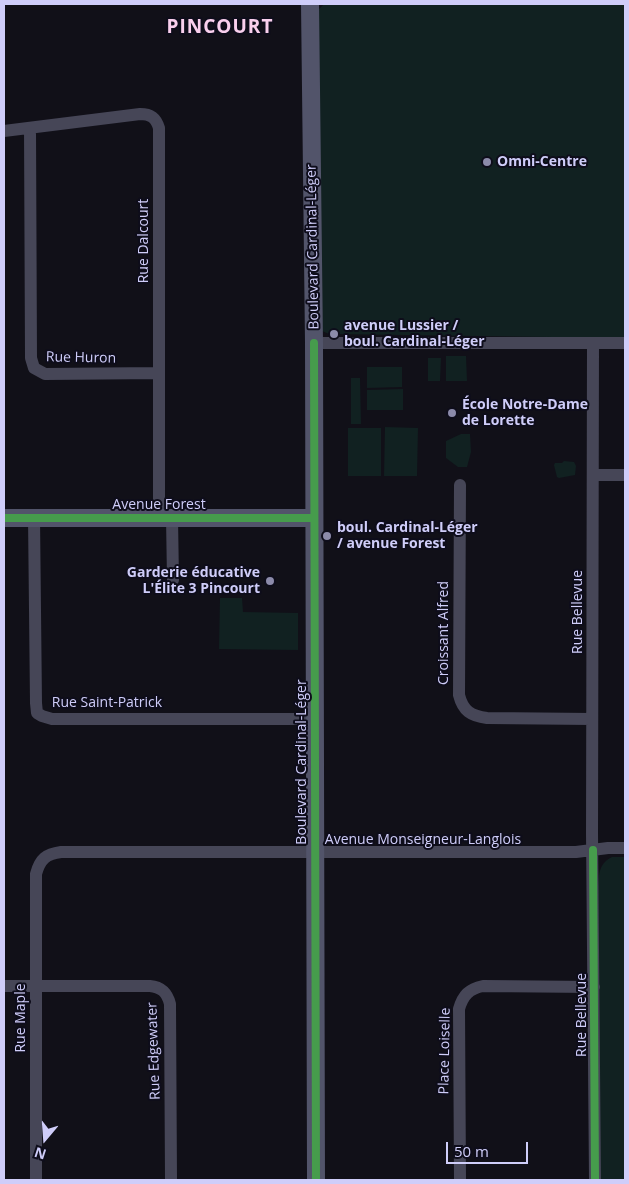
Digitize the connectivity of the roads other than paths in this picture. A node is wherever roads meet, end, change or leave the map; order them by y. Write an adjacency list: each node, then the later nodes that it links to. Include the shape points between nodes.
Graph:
1 (310, 4): 4 (street, Boulevard Cardinal-Léger)
2 (30, 128): 3 (street, Rue Dalcourt); 7 (street, Rue Huron, via 31,358 34,368 45,374); 7 (street, Rue Dalcourt, via 140,114 147,114 157,122)
3 (4, 131)
4 (314, 343): 5 (street); 14 (street, Boulevard Cardinal-Léger)
5 (593, 343): 6 (street); 9 (street, Rue Bellevue)
6 (625, 343)
7 (159, 373): 12 (street, Rue Dalcourt)
8 (625, 475): 9 (street)
9 (593, 476): 17 (street, Rue Bellevue)
10 (460, 485): 17 (street, Croissant Alfred, via 461,704 466,712 487,718)
11 (34, 517): 12 (street, Avenue Forest); 13 (street, Avenue Forest); 16 (street, Rue Saint-Patrick, via 36,703 37,712 42,716 52,719)
12 (166, 517): 14 (street, Avenue Forest); 15 (street, Rue Dalcourt)
13 (4, 518)
14 (314, 518): 16 (street, Boulevard Cardinal-Léger)
15 (173, 580)
16 (315, 719): 20 (street, Boulevard Cardinal-Léger)
17 (592, 719): 19 (street, Rue Bellevue)
18 (625, 848): 19 (street, Avenue Monseigneur-Langlois)
19 (593, 850): 20 (street, Avenue Monseigneur-Langlois); 23 (street, Rue Bellevue)
20 (315, 852): 21 (street, Avenue Monseigneur-Langlois, via 62,852); 27 (street, Boulevard Cardinal-Léger)
21 (44, 857): 24 (street, Rue Maple, via 36,874)
22 (4, 986): 24 (street)
23 (594, 986): 28 (street, Place Loiselle, via 483,986 466,993 459,1009); 29 (street, Rue Bellevue)
24 (36, 987): 25 (street, Rue Maple); 26 (street, Rue Edgewater, via 150,986 164,990 170,1004)
25 (36, 1180)
26 (171, 1180)
27 (316, 1180)
28 (460, 1180)
29 (595, 1180)

